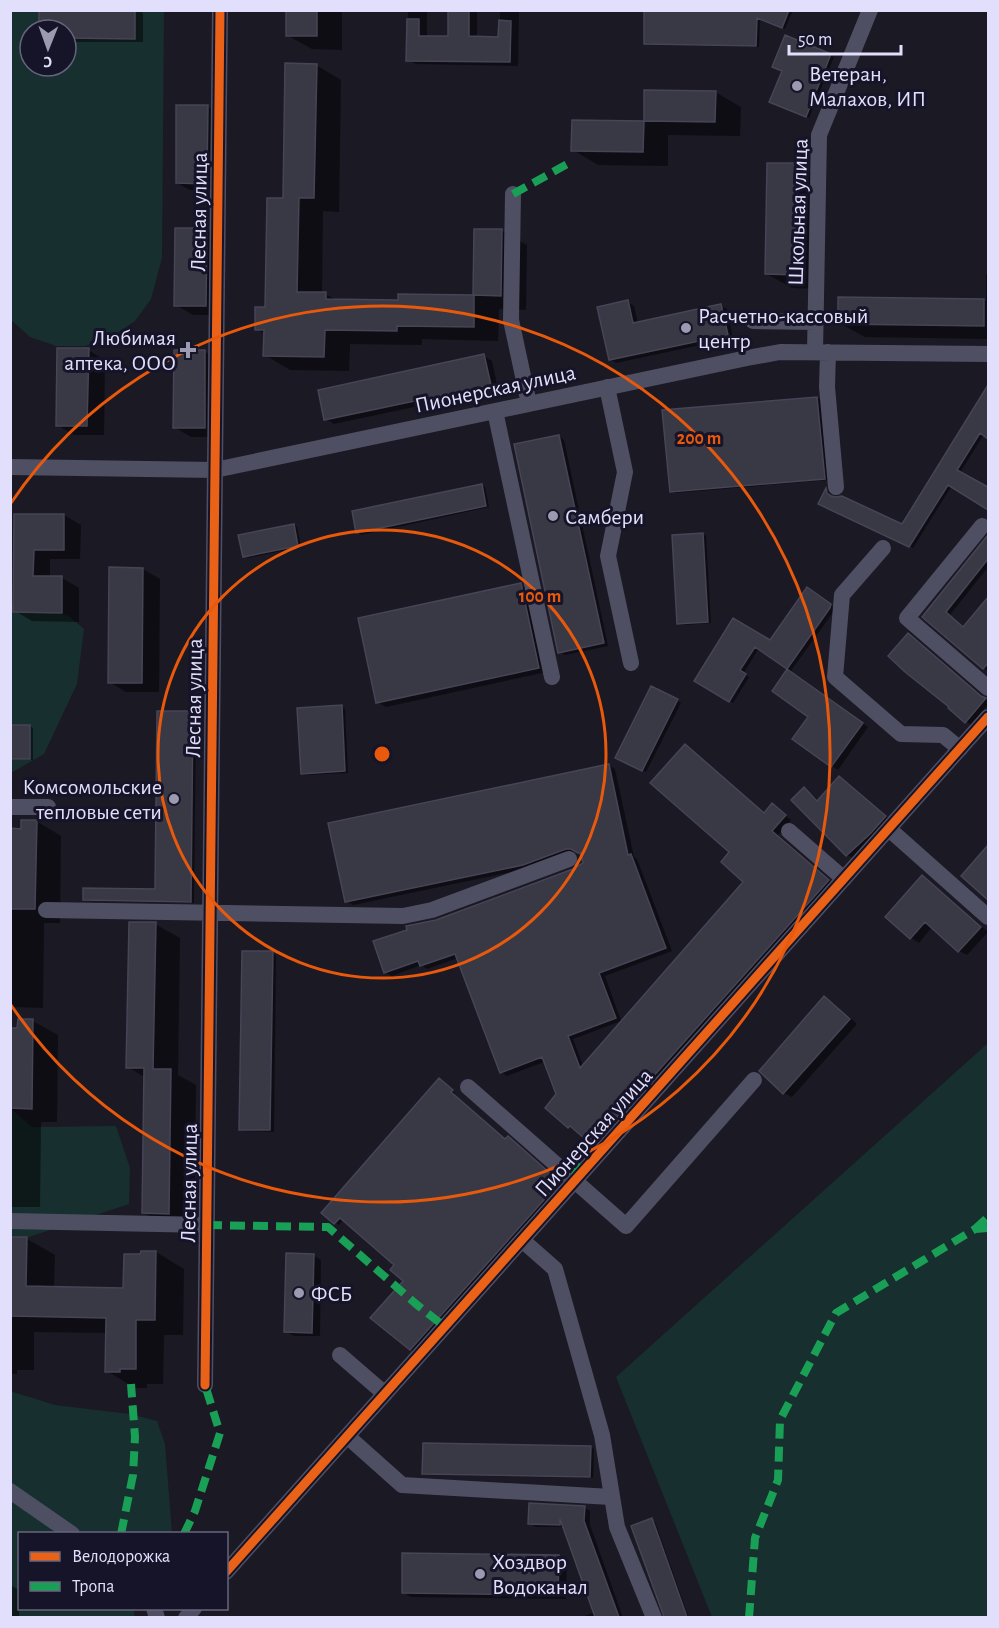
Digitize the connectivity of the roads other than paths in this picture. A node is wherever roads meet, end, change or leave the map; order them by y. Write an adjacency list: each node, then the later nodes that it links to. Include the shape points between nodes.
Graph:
1 (220, 10): 12 (street, Лесная улица)
2 (870, 10): 5 (street, Школьная улица, via 819,135)
3 (513, 194): 9 (street, via 511,320)
4 (753, 321): 5 (street)
5 (816, 322): 6 (street, Школьная улица)
6 (822, 352): 7 (street, Пионерская улица); 8 (street, Пионерская улица, via 780,352); 13 (street, Школьная улица)
7 (988, 354)
8 (608, 387): 9 (street, Пионерская улица); 16 (street, via 626,472 608,556)
9 (529, 404): 10 (street, Пионерская улица)
10 (495, 411): 12 (street, Пионерская улица); 17 (street)
11 (10, 467): 12 (street, Пионерская улица)
12 (215, 470): 28 (street, Лесная улица)
13 (836, 487)
14 (982, 526): 18 (street, via 907,618)
15 (883, 548): 20 (street, via 842,595 835,677 901,734 943,735)
16 (631, 663)
17 (552, 677)
18 (988, 688)
19 (988, 717): 20 (street, Пионерская улица)
20 (960, 749): 23 (street, Пионерская улица)
21 (10, 807): 22 (street)
22 (48, 807)
23 (889, 829): 26 (street, Пионерская улица); 29 (street)
24 (789, 831): 26 (street)
25 (568, 859): 28 (street, via 432,910 403,916)
26 (844, 879): 32 (street, Пионерская улица)
27 (46, 910): 28 (street)
28 (210, 912): 34 (street, Лесная улица)
29 (988, 917)
30 (754, 1080): 32 (street, via 626,1226)
31 (468, 1087): 32 (street)
32 (575, 1181): 35 (street, Пионерская улица)
33 (10, 1221): 34 (street)
34 (207, 1225): 37 (street, Лесная улица)
35 (522, 1240): 38 (street, Пионерская улица); 41 (street, via 555,1269 602,1435)
36 (340, 1355): 38 (street)
37 (205, 1385)
38 (386, 1394): 39 (street, Пионерская улица)
39 (347, 1436): 41 (street, via 402,1485); 43 (street, Пионерская улица)
40 (10, 1491): 42 (street)
41 (611, 1497): 44 (street, via 617,1527)
42 (71, 1532)
43 (228, 1570)
44 (654, 1617)

